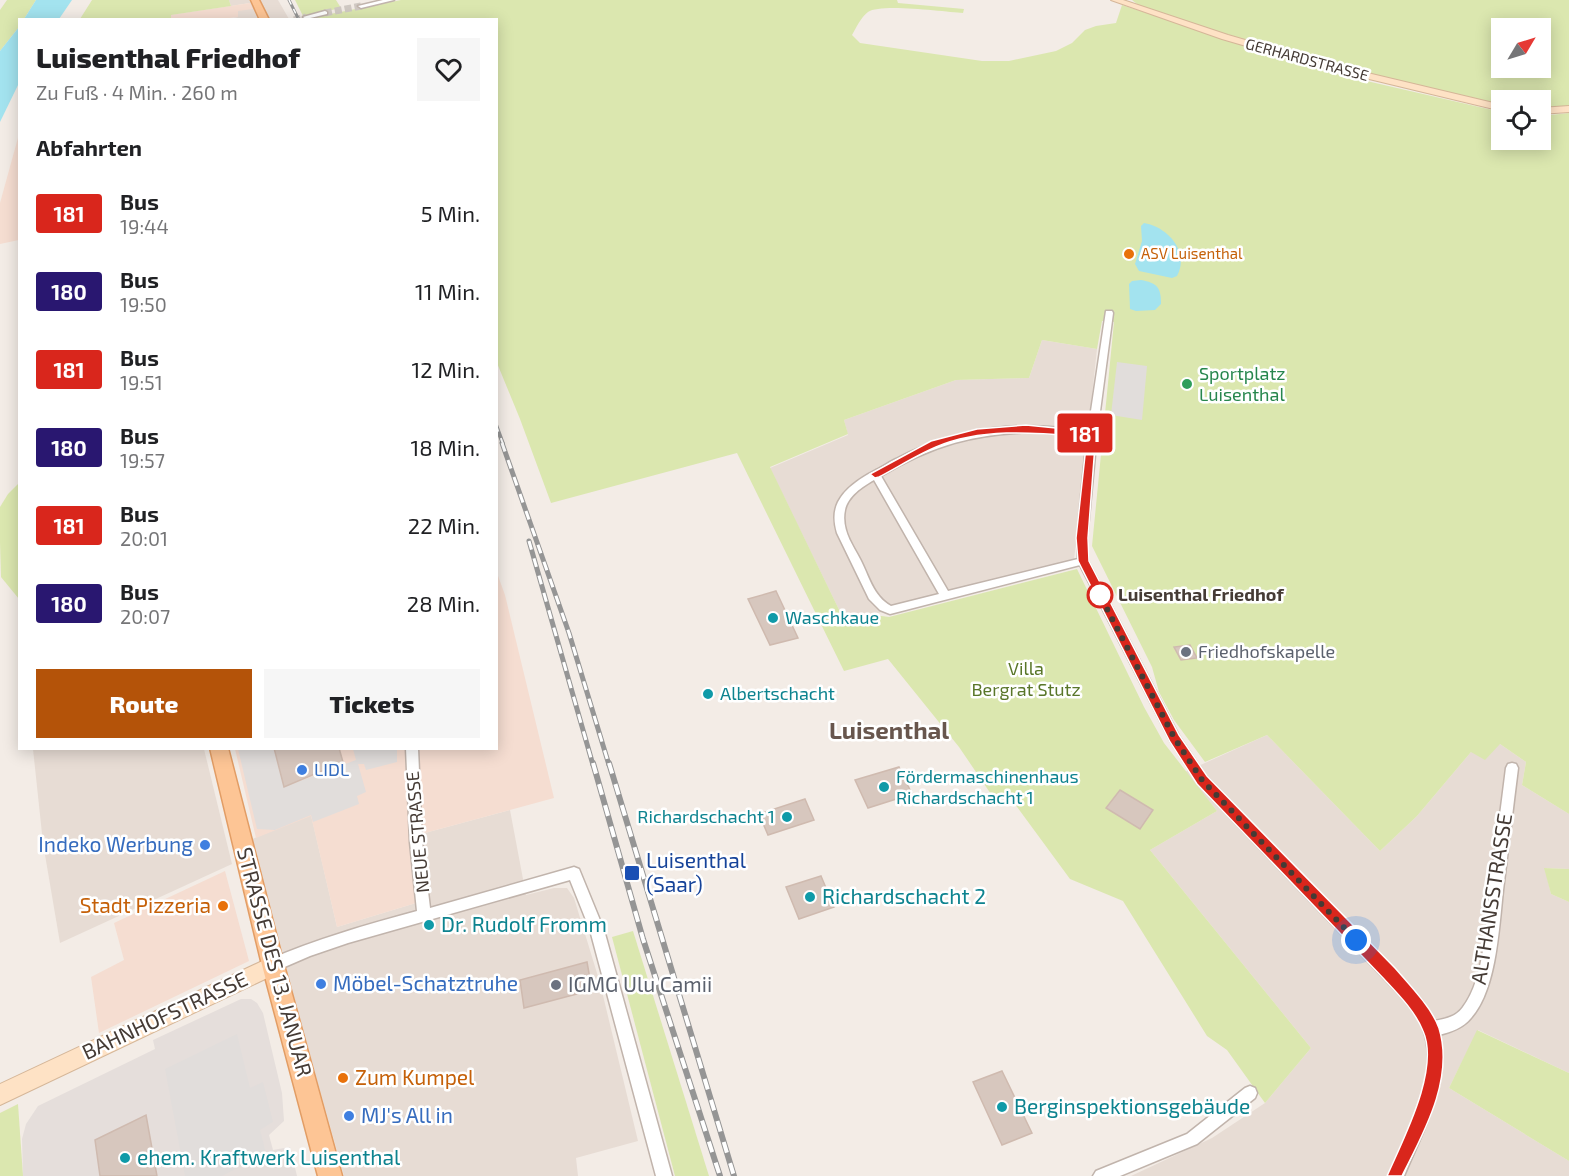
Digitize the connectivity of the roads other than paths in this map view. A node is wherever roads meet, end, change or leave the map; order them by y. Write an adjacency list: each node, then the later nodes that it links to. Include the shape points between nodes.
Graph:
1 (255, 0): 7 (main road)
2 (391, 0): 4 (street)
3 (1115, 0): 8 (street, GERHARDSTRASSE, via 1314,63)
4 (361, 6)
5 (325, 13): 6 (street)
6 (306, 17)
7 (264, 18)
8 (1491, 105)
9 (1569, 109): 10 (street)
10 (1551, 110)
11 (1109, 313): 12 (street)
12 (1092, 434): 13 (street, via 1026,428 970,434 924,448); 14 (street)
13 (875, 474): 15 (street); 15 (street, via 849,492 839,518 843,535 877,602 890,610)
14 (1083, 561): 15 (street); 21 (street, via 1175,739 1202,780 1410,996)
15 (946, 597)
16 (220, 750): 20 (main road, STRASSE DES 13. JANUAR)
17 (412, 750): 19 (street, NEUE STRASSE)
18 (1512, 768): 21 (street, ALTHANSSTRASSE, via 1483,977 1467,1012 1455,1023)
19 (424, 915): 20 (street, BAHNHOFSTRASSE, via 313,947); 25 (street, BAHNHOFSTRASSE, via 574,873 597,930)
20 (273, 964): 23 (street, BAHNHOFSTRASSE); 24 (main road, STRASSE DES 13. JANUAR)
21 (1431, 1029): 27 (street, via 1436,1058 1426,1106)
22 (1250, 1093): 26 (street, via 1192,1138)
23 (0, 1095)
24 (330, 1176)
25 (664, 1176)
26 (1101, 1176)
27 (1396, 1176)

